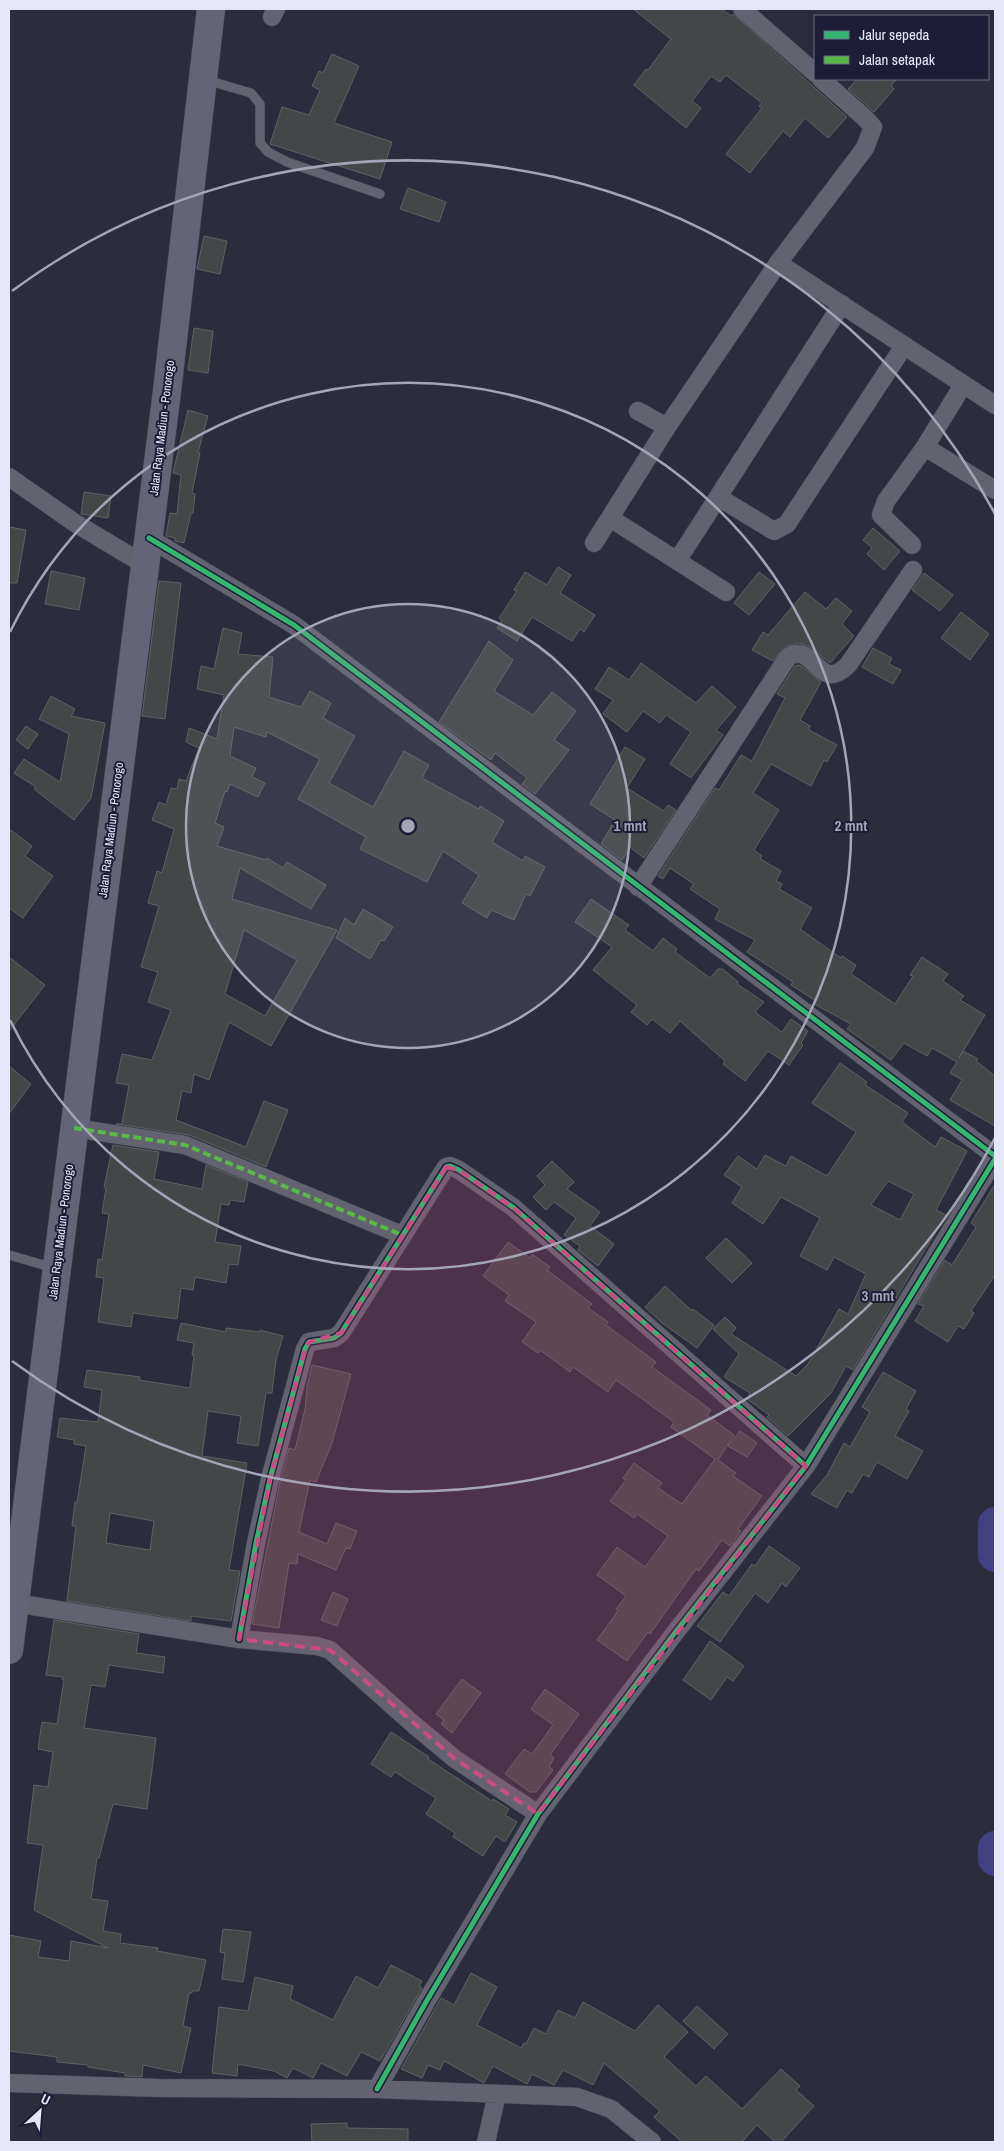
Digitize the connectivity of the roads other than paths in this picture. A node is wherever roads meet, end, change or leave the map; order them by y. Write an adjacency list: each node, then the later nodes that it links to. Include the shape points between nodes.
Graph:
1 (211, 9): 4 (highway, Jalan Raya Madiun - Ponorogo)
2 (751, 12): 3 (street)
3 (814, 73)
4 (203, 80): 6 (lane, via 251,93 260,104 260,142 268,152 287,162); 19 (highway, Jalan Raya Madiun - Ponorogo)
5 (822, 80): 7 (street, via 874,127 865,148)
6 (380, 194)
7 (778, 263): 8 (street); 13 (street)
8 (842, 304): 9 (street); 17 (street)
9 (904, 346): 10 (street); 17 (street, via 787,524 774,531)
10 (963, 385): 11 (street); 14 (street)
11 (995, 405)
12 (638, 411): 13 (street)
13 (667, 427): 18 (street)
14 (925, 447): 16 (street); 21 (street, via 886,501 881,515)
15 (9, 477): 23 (street, via 75,523)
16 (995, 490)
17 (718, 497): 22 (street)
18 (610, 518): 20 (street); 22 (street)
19 (149, 538): 23 (highway, Jalan Raya Madiun - Ponorogo); 26 (street, via 294,625)
20 (594, 543)
21 (912, 544)
22 (677, 561): 25 (street)
23 (145, 565): 27 (highway, Jalan Raya Madiun - Ponorogo)
24 (913, 570): 26 (street, via 841,672 826,674 799,653 788,657)
25 (726, 592)
26 (638, 887): 28 (street)
27 (74, 1128): 29 (street, via 185,1145); 31 (highway, Jalan Raya Madiun - Ponorogo)
28 (995, 1158): 32 (street)
29 (402, 1235): 32 (street, via 442,1170 450,1166 459,1170 514,1208); 35 (street, via 341,1333 334,1338 308,1342 305,1349 270,1479)
30 (9, 1255): 31 (lane)
31 (56, 1268): 33 (highway, Jalan Raya Madiun - Ponorogo)
32 (806, 1466): 37 (street)
33 (15, 1550): 34 (highway, Jalan Raya Madiun - Ponorogo)
34 (14, 1603): 35 (street); 36 (highway, Jalan Raya Madiun - Ponorogo)
35 (240, 1639): 37 (street, via 330,1650 456,1759)
36 (9, 1650)
37 (538, 1814): 39 (street)
38 (9, 2083): 39 (street, via 159,2088)
39 (377, 2089): 40 (street)
40 (497, 2094): 41 (street); 42 (street, via 577,2097 611,2109)
41 (486, 2142)
42 (652, 2142)

